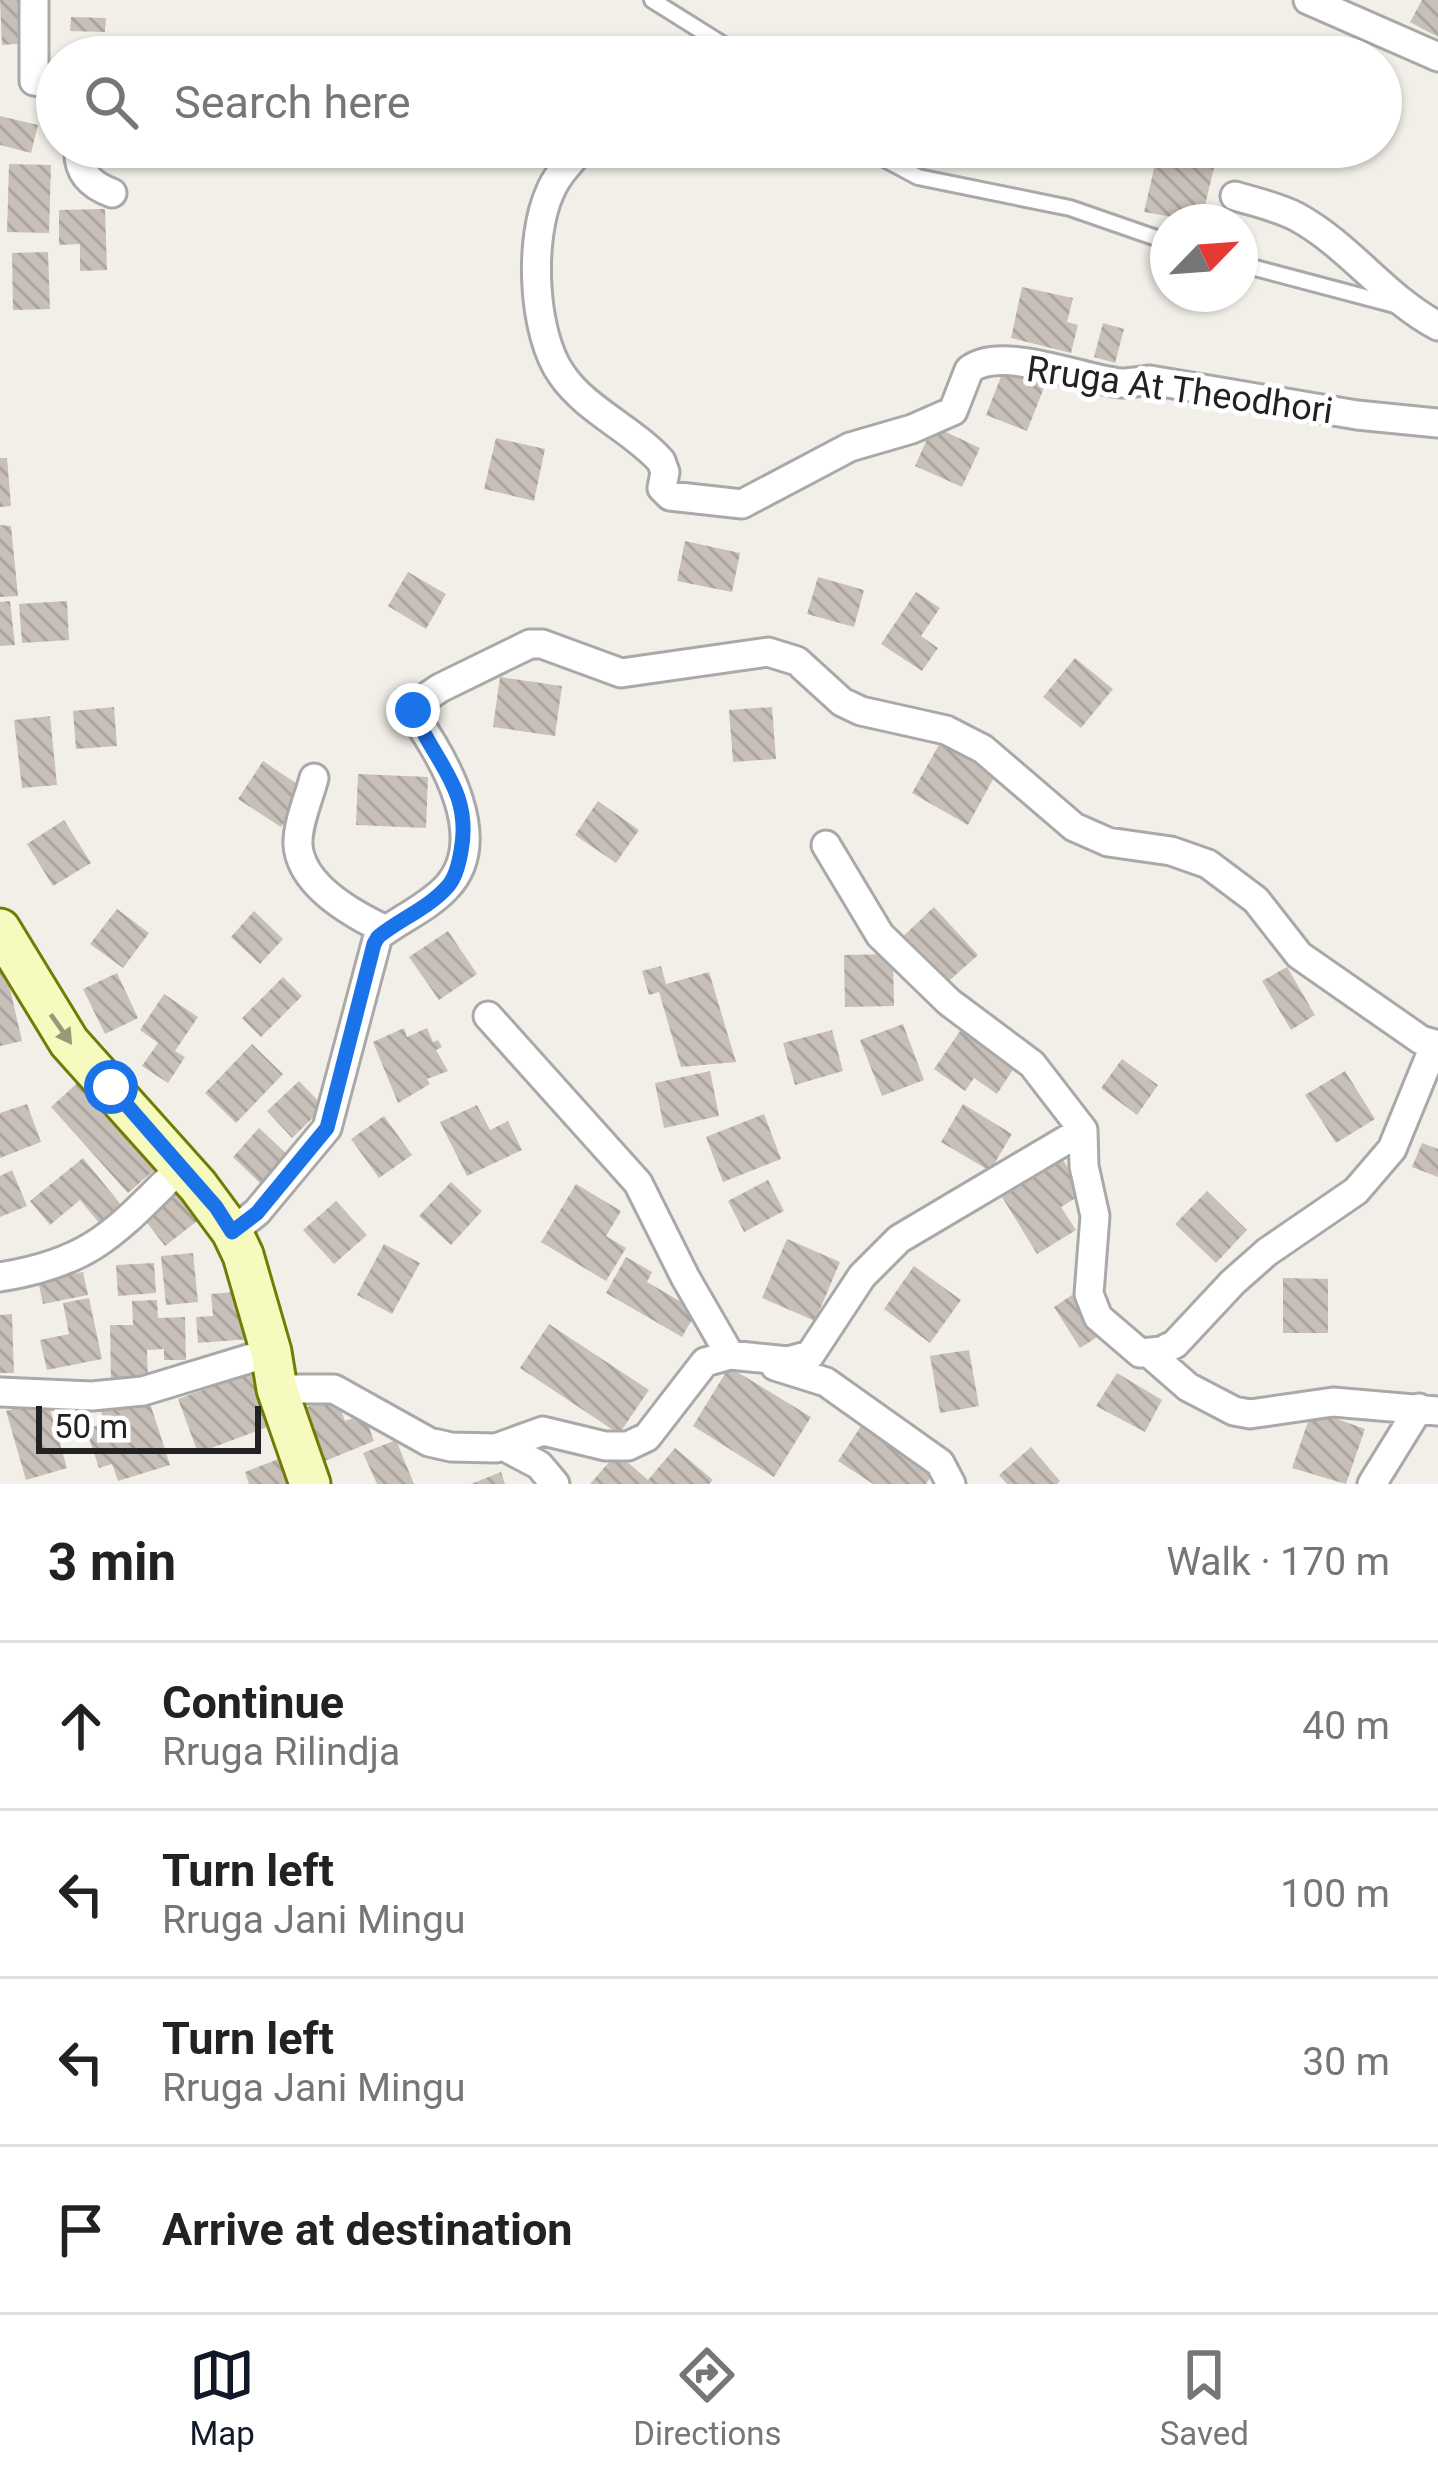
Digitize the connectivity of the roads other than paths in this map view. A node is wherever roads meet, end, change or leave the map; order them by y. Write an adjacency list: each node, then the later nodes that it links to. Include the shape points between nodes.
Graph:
1 (34, 0): 8 (street)
2 (652, 0): 4 (lane)
3 (1308, 0): 5 (street)
4 (709, 36)
5 (1390, 36)
6 (1402, 41): 7 (street)
7 (1438, 57)
8 (36, 81)
9 (81, 168): 12 (street)
10 (566, 168): 18 (street, Rruga At Theodhori, via 545,205 537,274 547,341 563,377 661,461 670,496 753,501 850,447 953,411 969,370 988,362)
11 (901, 168): 14 (lane)
12 (112, 193)
13 (1235, 196): 16 (street, via 1296,217)
14 (1150, 236)
15 (1258, 269): 16 (lane)
16 (1406, 308): 17 (street)
17 (1438, 326)
18 (1438, 423)
19 (314, 778): 22 (street, via 299,834 305,865 343,907)
20 (826, 845): 25 (street, via 880,934 949,1002 1032,1064)
21 (0, 929): 26 (street, one-way to 26, via 69,1042)
22 (386, 930): 24 (street, via 452,882 462,849 457,789 415,717 416,701 530,644 622,674 768,652 797,661 861,711 946,730 983,749 1074,827 1208,864 1256,900 1298,956); 27 (street, via 370,958 327,1128)
23 (488, 1016): 30 (street, via 638,1183 685,1277)
24 (1436, 1044): 29 (street, via 1376,1169 1250,1267 1175,1344)
25 (1083, 1130): 29 (street, via 1094,1216 1089,1294 1098,1317); 30 (street, via 899,1239 862,1276 810,1354 788,1361)
26 (181, 1167): 27 (street); 28 (street, via 97,1246)
27 (232, 1232): 31 (street)
28 (0, 1277)
29 (1149, 1353): 33 (street, via 1234,1412 1333,1402)
30 (741, 1357): 34 (street, via 705,1362 640,1442 616,1448 543,1431); 37 (street, via 826,1382 940,1463)
31 (274, 1371): 32 (street, via 92,1396); 34 (street, via 334,1389 439,1445); 35 (street)
32 (0, 1393)
33 (1428, 1409): 38 (street)
34 (502, 1446): 36 (street, via 539,1465)
35 (310, 1484)
36 (554, 1484)
37 (951, 1484)
38 (1372, 1484)

